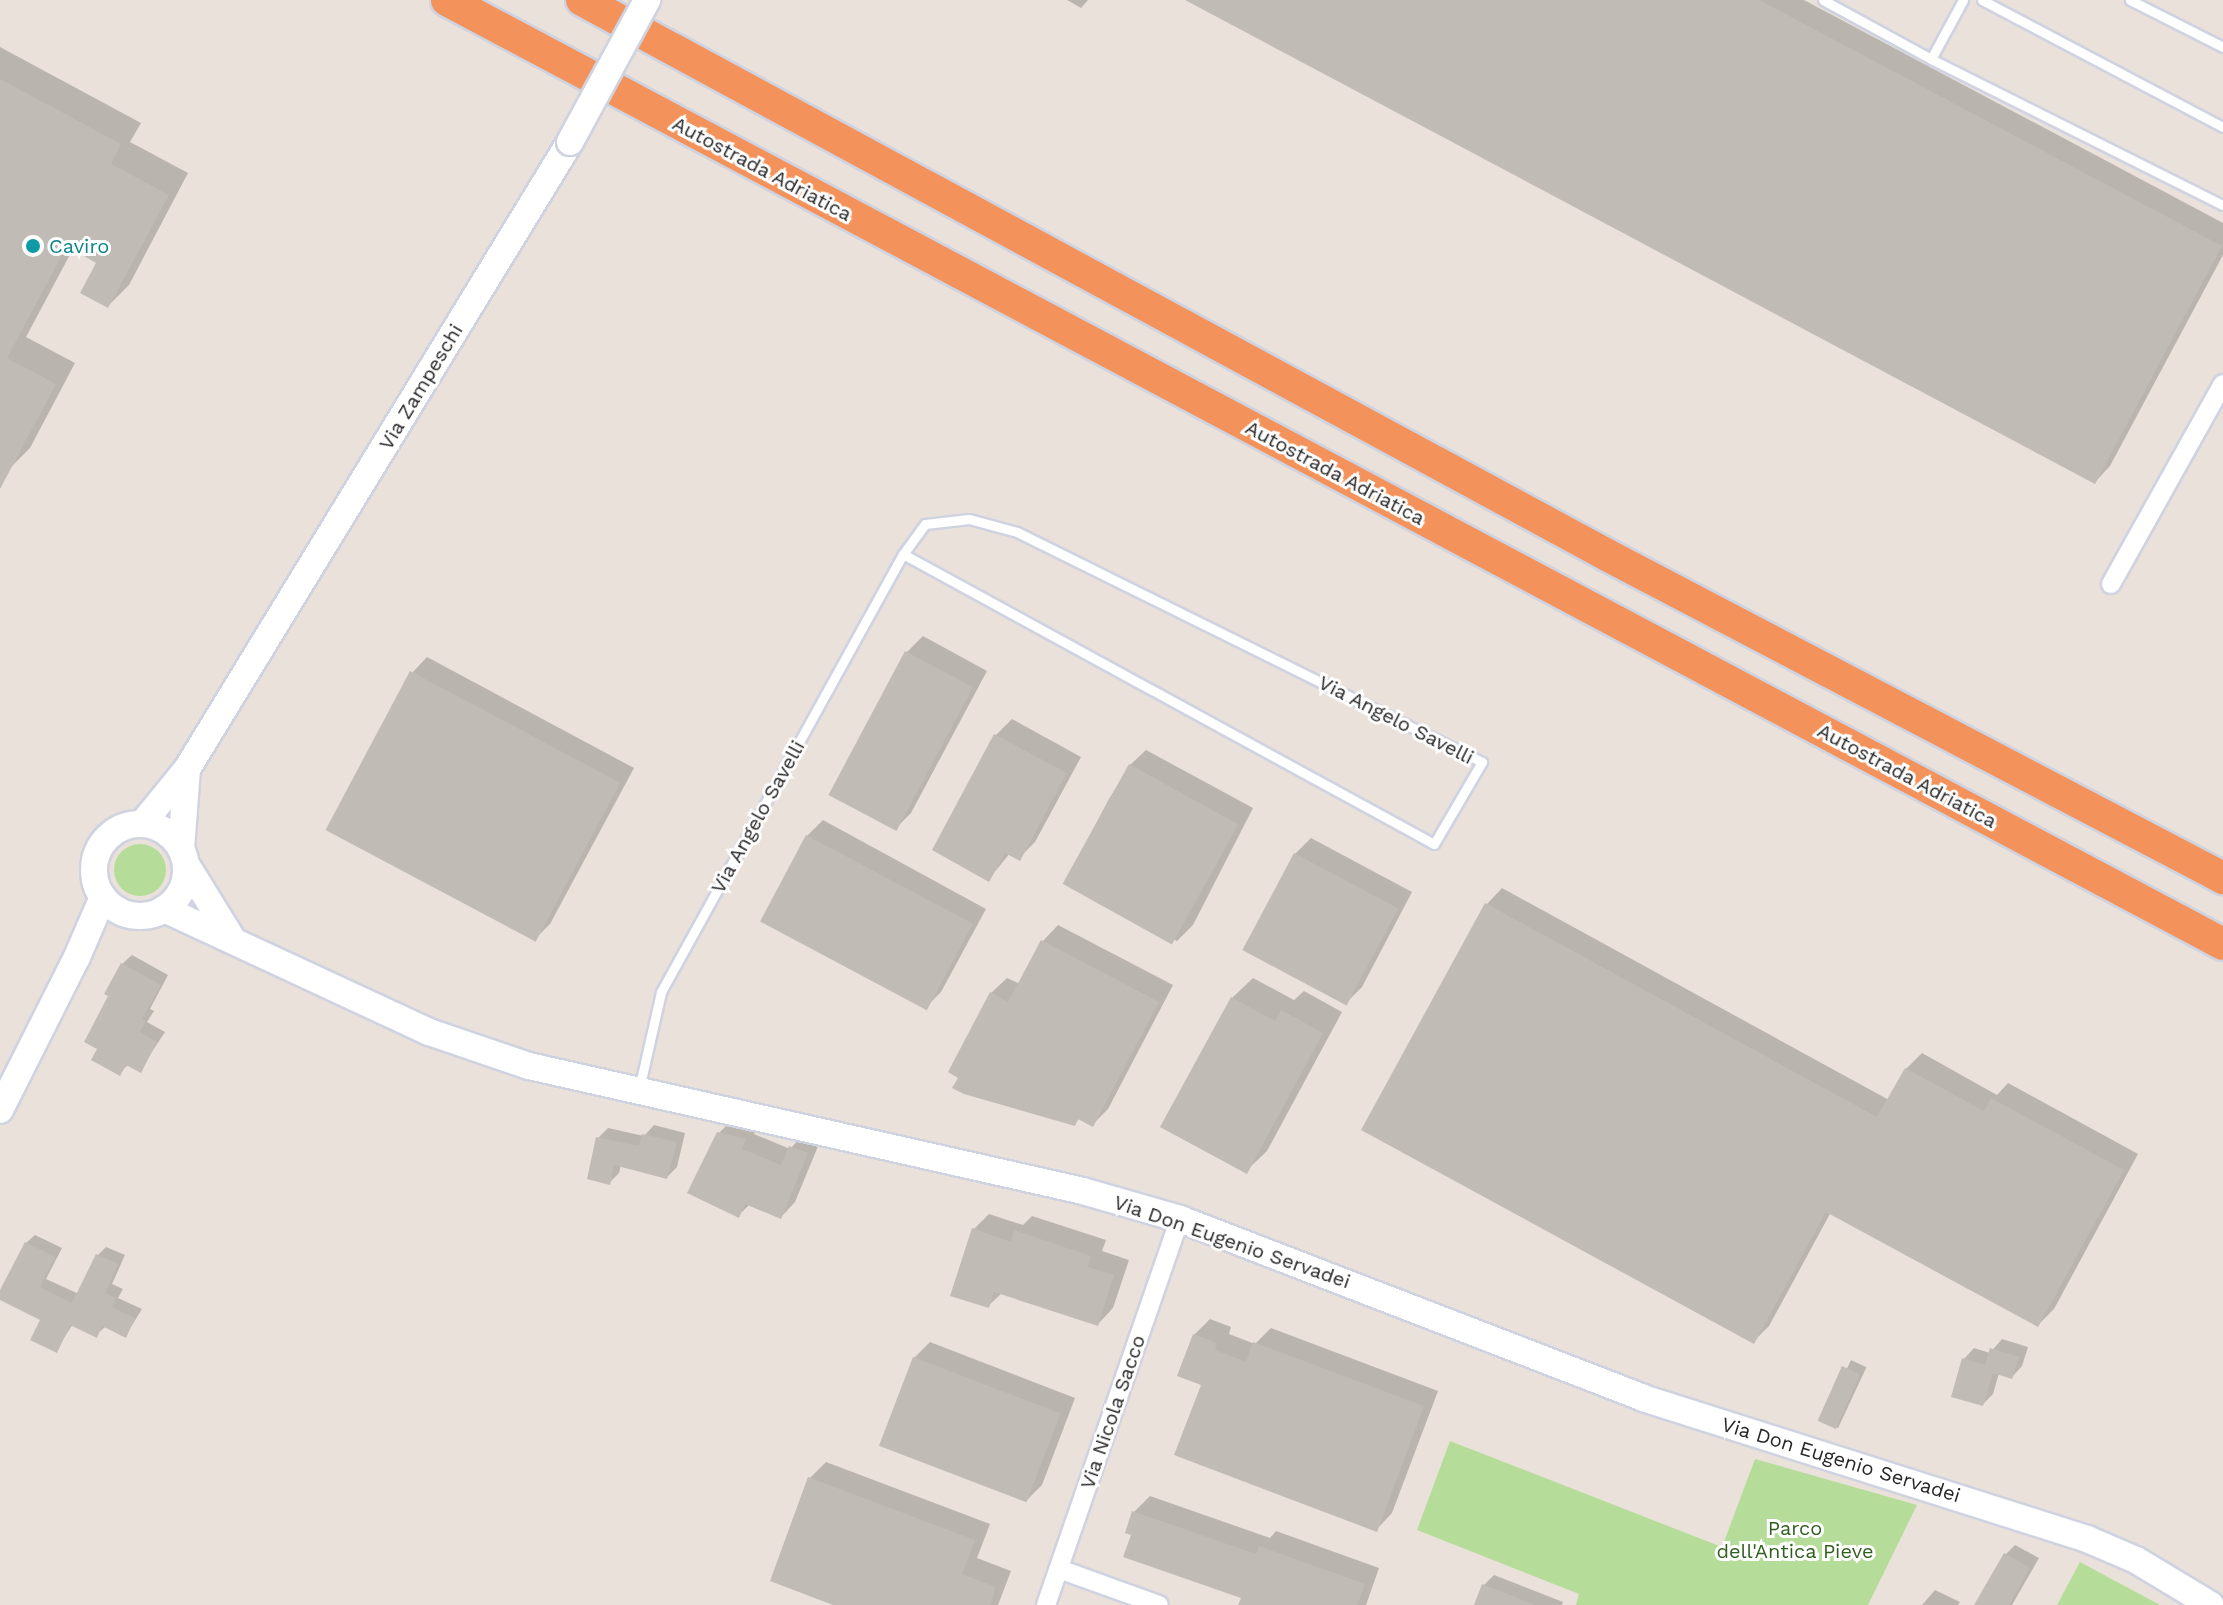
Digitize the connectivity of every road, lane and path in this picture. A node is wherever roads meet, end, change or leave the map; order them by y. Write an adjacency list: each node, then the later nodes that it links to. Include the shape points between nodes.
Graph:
1 (447, 0): 23 (highway, Autostrada Adriatica)
2 (582, 0): 18 (highway, via 1607,555)
3 (647, 0): 15 (street, Via Zampeschi, bridge, via 570,142)
4 (1823, 0): 9 (lane)
5 (1963, 0): 9 (lane)
6 (1982, 0): 10 (lane)
7 (2130, 0): 8 (lane)
8 (2223, 47)
9 (1931, 59): 11 (lane)
10 (2223, 127)
11 (2223, 205)
12 (2223, 384): 14 (street)
13 (903, 554): 13 (lane, Via Angelo Savelli, via 1434,844 1482,762 1017,532 969,519 925,524); 25 (lane, Via Angelo Savelli, via 661,992)
14 (2111, 584)
15 (187, 769): 16 (street, Via Zampeschi); 17 (street, Via Zampeschi)
16 (142, 824): 17 (street, via 165,831); 19 (street, via 127,826 103,842 94,869)
17 (183, 857): 20 (street, via 181,890); 22 (street)
18 (2223, 878)
19 (103, 897): 21 (street); 24 (street)
20 (164, 909): 21 (street); 22 (street, Via Don Eugenio Servadei)
21 (132, 915): 24 (street)
22 (233, 940): 25 (street, Via Don Eugenio Servadei, via 429,1032 529,1066)
23 (2223, 944)
24 (77, 957): 26 (street)
25 (639, 1089): 27 (street, Via Don Eugenio Servadei, via 1083,1191)
26 (0, 1110)
27 (1180, 1219): 28 (street, Via Nicola Sacco); 31 (street, Via Don Eugenio Servadei, via 1643,1398 2087,1539 2136,1560)
28 (1059, 1569): 29 (street, Via Nicola Sacco); 30 (street)
29 (1046, 1605)
30 (1159, 1605)
31 (2211, 1605)

